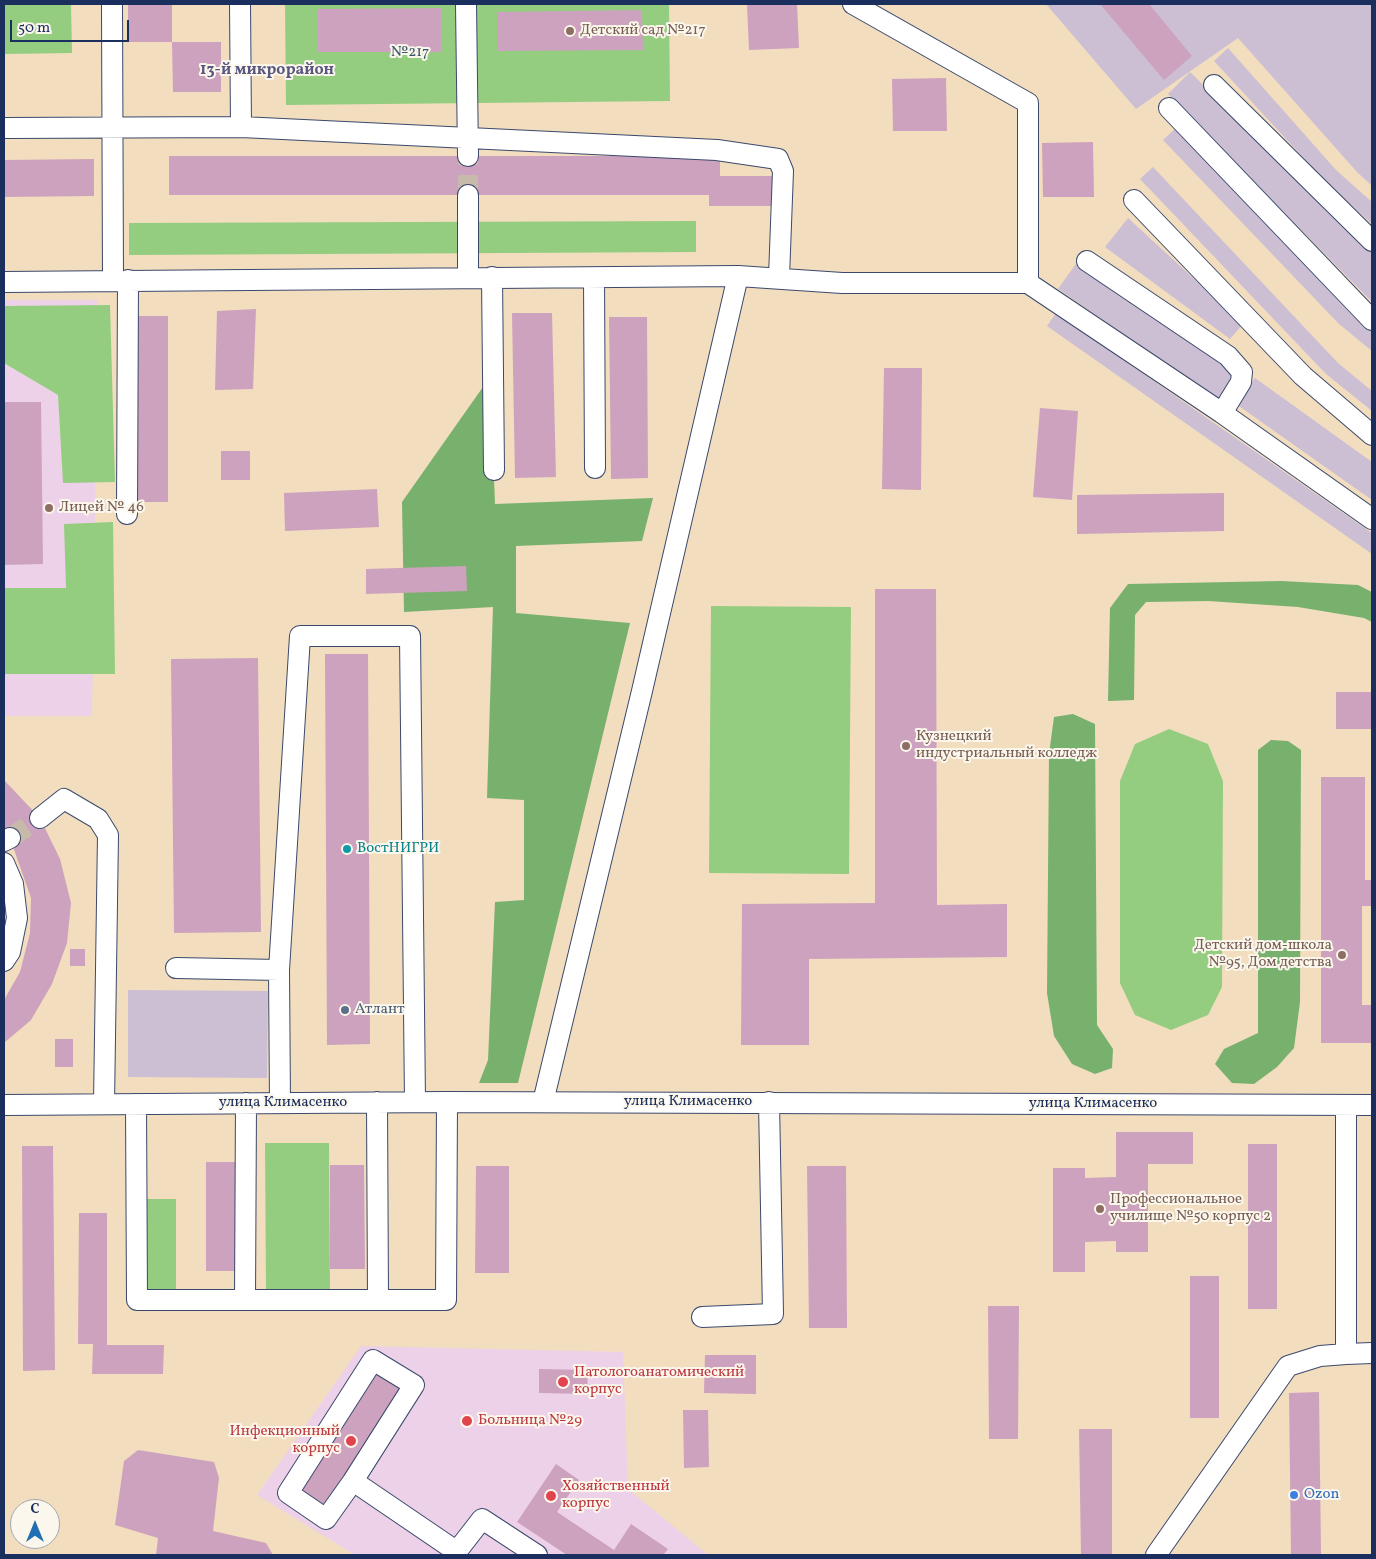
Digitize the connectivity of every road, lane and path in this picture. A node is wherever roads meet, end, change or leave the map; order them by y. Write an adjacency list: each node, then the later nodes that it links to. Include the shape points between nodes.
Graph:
1 (112, 4): 9 (street)
2 (240, 4): 7 (street)
3 (466, 4): 10 (street)
4 (854, 4): 22 (street, via 1028,103)
5 (1214, 85): 13 (street)
6 (1169, 108): 23 (street)
7 (241, 127): 9 (street); 10 (street)
8 (4, 128): 9 (street)
9 (112, 128): 20 (street)
10 (468, 147): 18 (street, via 717,150 778,159 784,171)
11 (468, 195): 16 (street)
12 (1134, 200): 25 (street, via 1303,376)
13 (1372, 241)
14 (1088, 261): 24 (street, via 1228,356 1242,372 1241,382)
15 (738, 276): 18 (street); 19 (street); 38 (street)
16 (468, 277): 17 (street); 20 (street)
17 (492, 277): 19 (street); 27 (street)
18 (779, 277): 22 (street, via 842,283)
19 (594, 278): 26 (street)
20 (120, 280): 21 (street); 28 (street)
21 (4, 282)
22 (1028, 282): 24 (street)
23 (1372, 320)
24 (1222, 413): 29 (street)
25 (1372, 435)
26 (595, 468)
27 (494, 470)
28 (127, 514)
29 (1372, 519)
30 (40, 818): 42 (street, via 64,799 98,819 108,835)
31 (4, 863): 32 (street, via 13,884 17,918 10,952)
32 (4, 961)
33 (176, 968): 34 (street)
34 (279, 970): 36 (street, via 300,636 410,636); 41 (street)
35 (377, 1102): 36 (street, улица Климасенко); 41 (street, улица Климасенко); 48 (street)
36 (415, 1102): 37 (street, улица Климасенко)
37 (447, 1102): 38 (street, улица Климасенко); 48 (street, via 446,1300)
38 (543, 1102): 39 (street, улица Климасенко)
39 (769, 1102): 45 (street, улица Климасенко); 49 (street, via 773,1314)
40 (246, 1103): 41 (street, улица Климасенко); 43 (street, улица Климасенко); 47 (street)
41 (280, 1103)
42 (104, 1104): 43 (street, улица Климасенко); 44 (street, улица Климасенко)
43 (136, 1104): 47 (street, via 137,1300)
44 (4, 1105)
45 (1346, 1105): 46 (street, улица Климасенко); 51 (street)
46 (1372, 1105)
47 (245, 1300): 48 (street)
48 (378, 1300)
49 (702, 1317)
50 (1372, 1353): 51 (street)
51 (1346, 1354): 55 (street, via 1320,1356 1288,1366)
52 (354, 1481): 52 (street, via 414,1385 373,1360 288,1492 326,1519); 53 (street)
53 (455, 1553): 54 (street, via 482,1519)
54 (537, 1555)
55 (1156, 1555)

